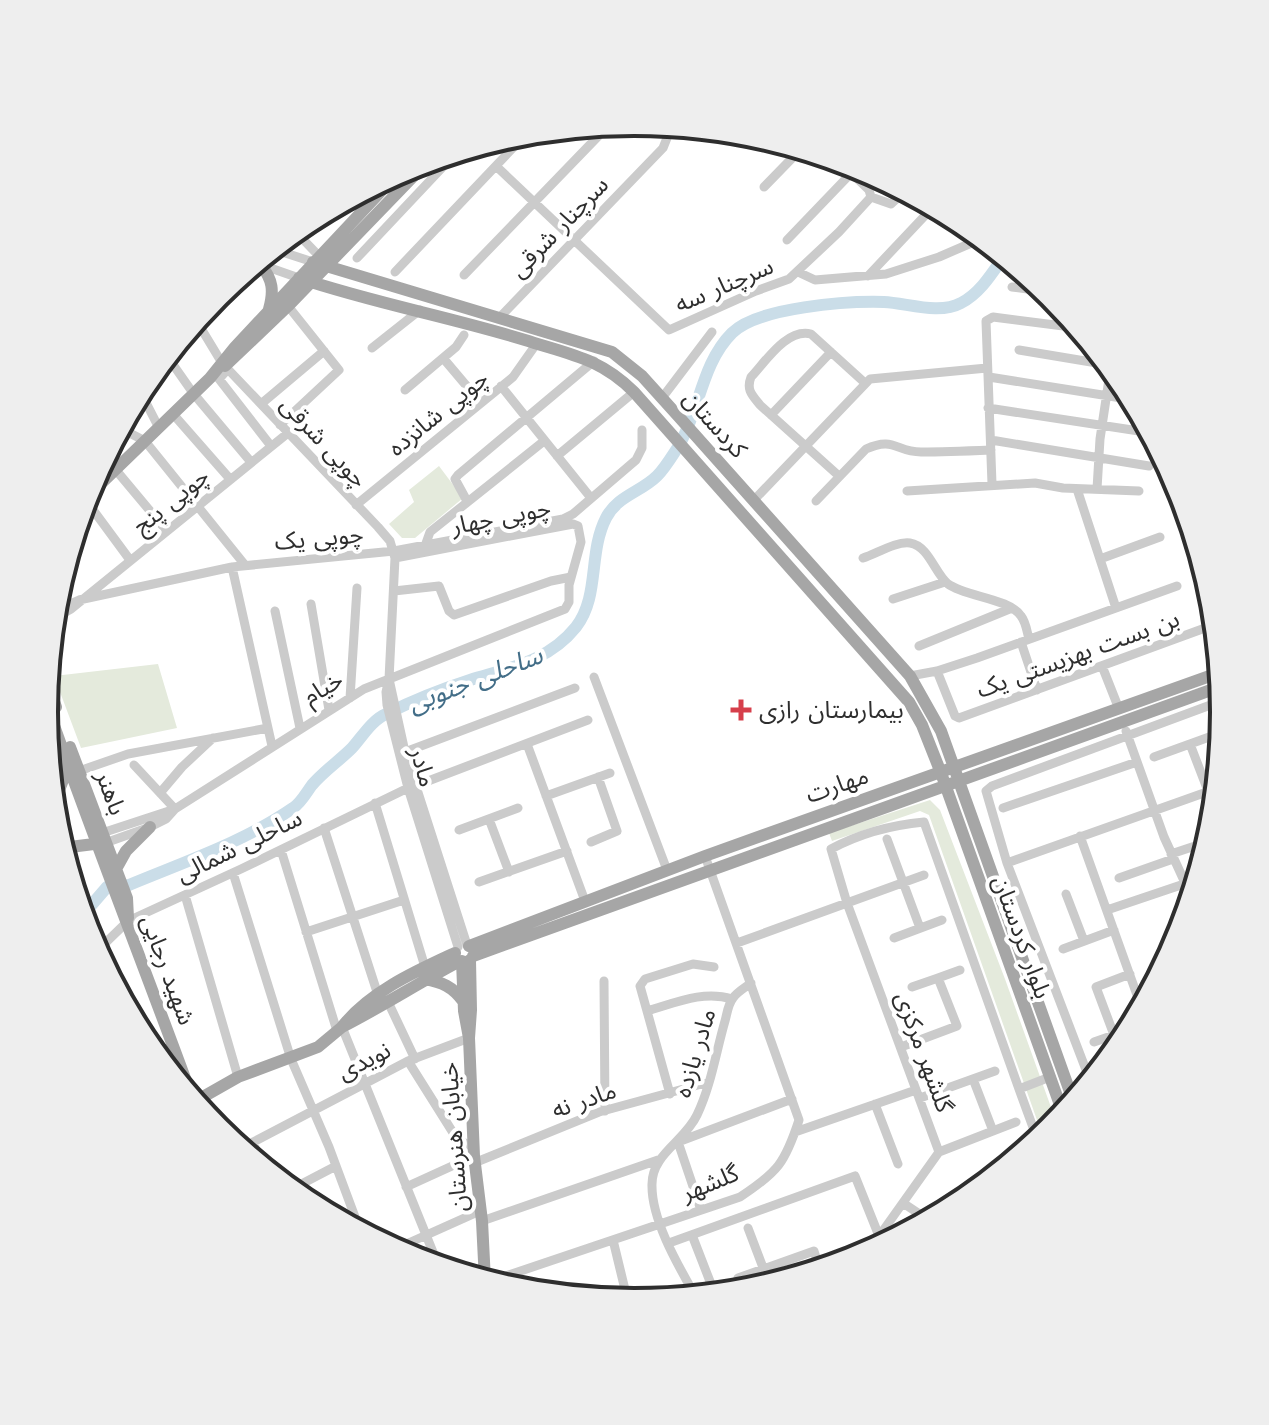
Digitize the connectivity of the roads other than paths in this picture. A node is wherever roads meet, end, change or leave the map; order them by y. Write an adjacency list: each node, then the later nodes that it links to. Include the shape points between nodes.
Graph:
1 (597, 137): 14 (street)
2 (667, 137): 17 (street, سرچنار شرقی, via 663,148)
3 (511, 150): 5 (street)
4 (792, 158): 10 (street)
5 (496, 166): 14 (street); 26 (street)
6 (439, 171): 22 (street)
7 (847, 177): 18 (street)
8 (865, 184): 12 (street)
9 (401, 186): 16 (main road)
10 (764, 187)
11 (381, 195): 16 (main road)
12 (871, 197): 13 (street, via 891,204); 27 (street, سرچنار سه)
13 (896, 199)
14 (535, 202): 17 (street); 28 (street)
15 (926, 215): 29 (street)
16 (351, 232): 23 (main road)
17 (575, 240): 27 (street, سرچنار سه, via 669,330); 36 (street, سرچنار شرقی)
18 (787, 240)
19 (303, 241): 23 (street)
20 (970, 244): 29 (street)
21 (287, 253): 23 (street)
22 (357, 258)
23 (320, 261): 30 (main road); 36 (main road, کردستان)
24 (268, 267): 30 (street)
25 (265, 271): 34 (main road, via 272,285)
26 (395, 272)
27 (798, 272): 29 (street, via 815,280)
28 (464, 275)
29 (868, 276)
30 (306, 280): 33 (main road); 34 (main road); 35 (main road, کردستان)
31 (1012, 287): 32 (street)
32 (1025, 289)
33 (288, 306): 45 (street); 51 (main road)
34 (269, 310): 51 (main road)
35 (420, 310): 39 (main road, کردستان); 43 (street)
36 (500, 317): 39 (main road); 60 (main road, کردستان, via 612,352)
37 (1062, 326): 52 (street, via 990,318 985,326)
38 (203, 330): 51 (street)
39 (495, 330): 42 (main road, کردستان)
40 (712, 332): 60 (street)
41 (464, 335): 47 (street)
42 (537, 343): 48 (main road, کردستان); 55 (street, چوپی شانزده)
43 (372, 348)
44 (1019, 350): 49 (street)
45 (324, 351): 63 (street); 71 (street, چوپی پنج, via 338,372)
46 (831, 352): 53 (street); 67 (street); 67 (street, via 811,334 787,339 748,384)
47 (443, 358): 56 (street); 62 (street)
48 (594, 361): 57 (main road, کردستان); 68 (street)
49 (1093, 363)
50 (174, 366): 58 (street)
51 (225, 366): 58 (main road); 63 (street, چوپی شرقی); 78 (street, via 219,379)
52 (988, 373): 53 (street, via 876,376); 59 (street); 65 (street)
53 (865, 383): 79 (street)
54 (1108, 383): 59 (street)
55 (501, 386): 62 (street, چوپی شانزده); 68 (street)
56 (405, 390)
57 (634, 392): 80 (street); 160 (main road, کردستان, via 909,702)
58 (193, 393): 66 (main road); 82 (street)
59 (1106, 396): 61 (street); 69 (street)
60 (662, 398): 94 (main road, کردستان)
61 (1118, 398)
62 (481, 403): 97 (street, چوپی شانزده)
63 (261, 404): 71 (street, چوپی شرقی)
64 (147, 405): 70 (street)
65 (988, 408): 69 (street); 77 (street)
66 (173, 414): 70 (main road); 87 (street)
67 (771, 415): 79 (street)
68 (525, 418): 76 (street); 95 (street, via 455,479)
69 (1102, 426): 73 (street); 81 (street)
70 (159, 428): 75 (main road)
71 (284, 429): 78 (street, چوپی پنج); 97 (street, چوپی شرقی)
72 (642, 430): 93 (street, چوپی چهار, via 639,457)
73 (1138, 431)
74 (130, 433): 75 (street)
75 (145, 441): 84 (main road); 98 (street)
76 (544, 441): 80 (street); 95 (street)
77 (991, 445): 81 (street); 86 (street, via 911,452 877,444); 88 (street)
78 (271, 446): 82 (street, چوپی پنج)
79 (804, 446): 86 (street); 94 (street)
80 (557, 456): 93 (street)
81 (1099, 456): 83 (street); 90 (street)
82 (251, 462): 87 (street, چوپی پنج)
83 (1149, 466)
84 (115, 469): 85 (main road); 101 (street)
85 (110, 474)
86 (839, 476): 96 (street)
87 (230, 479): 98 (street, چوپی پنج)
88 (992, 484): 89 (street); 91 (street)
89 (1077, 489): 90 (street); 106 (street)
90 (1097, 489): 92 (street)
91 (907, 491)
92 (1139, 491)
93 (591, 498): 100 (street, چوپی چهار)
94 (754, 500): 128 (main road, کردستان)
95 (467, 501): 103 (street, via 430,532)
96 (816, 501)
97 (356, 505): 104 (street, چوپی شرقی)
98 (197, 506): 101 (street, چوپی پنج); 108 (street)
99 (95, 512): 107 (street)
100 (563, 519): 103 (street, چوپی یک)
101 (166, 530): 107 (street, چوپی پنج)
102 (1160, 537): 106 (street)
103 (425, 546): 104 (street, چوپی یک)
104 (395, 554): 108 (street, چوپی یک); 110 (street, چوپی چهار, via 576,524 581,542); 114 (street)
105 (863, 558): 111 (street, via 909,543)
106 (1100, 559): 120 (street)
107 (130, 560): 116 (street, چوپی پنج)
108 (245, 565): 109 (street, چوپی یک)
109 (232, 567): 116 (street, چوپی یک); 142 (street)
110 (571, 577): 114 (street, via 454,615 439,586); 131 (street, چوپی چهار, via 565,609)
111 (945, 582): 115 (street); 119 (street)
112 (1177, 586): 120 (street)
113 (357, 588): 135 (street)
114 (394, 591): 131 (street)
115 (893, 599)
116 (79, 600): 118 (street, چوپی یک); 121 (street, چوپی یک)
117 (311, 604): 137 (street)
118 (68, 605)
119 (1013, 608): 124 (street, via 1024,621); 125 (street)
120 (1116, 608): 124 (street)
121 (67, 611)
122 (275, 611): 143 (street)
123 (1205, 628): 126 (street, بن بست بهزیستی یک)
124 (1025, 641): 127 (street); 133 (street)
125 (919, 646)
126 (1102, 666): 133 (street, بن بست بهزیستی یک); 140 (street)
127 (937, 671): 128 (street); 133 (street, بن بست بهزیستی یک, via 957,718)
128 (910, 676): 156 (main road, کردستان, via 941,731)
129 (594, 677): 191 (street)
130 (1210, 678): 140 (main road, مهارت)
131 (389, 679): 135 (street, خیام); 141 (street, مادر, via 386,692)
132 (575, 688): 150 (street)
133 (1037, 690)
134 (1210, 690): 140 (main road, مهارت)
135 (350, 698): 137 (street, خیام)
136 (1211, 703): 140 (street)
137 (329, 710): 143 (street, خیام)
138 (58, 713): 158 (main road, باهنر)
139 (588, 720): 147 (street, ساحلی شمالی)
140 (1123, 722): 154 (street); 156 (main road, مهارت); 163 (main road, مهارت); 189 (street, via 988,788)
141 (394, 723): 150 (street, مادر); 164 (street, مادر)
142 (268, 728): 144 (street); 149 (street)
143 (300, 728): 149 (street, خیام)
144 (214, 736): 158 (street, via 128,754); 166 (street)
145 (1210, 737): 148 (street)
146 (59, 742): 153 (main road, باهنر)
147 (527, 744): 164 (street, ساحلی شمالی); 168 (street)
148 (1190, 744): 151 (street); 162 (street)
149 (272, 746): 172 (street, خیام)
150 (405, 752): 164 (street, مادر)
151 (1154, 757)
152 (60, 758): 153 (street)
153 (64, 758): 157 (main road); 179 (main road, باهنر)
154 (1137, 762): 171 (street); 173 (street)
155 (134, 765): 166 (street)
156 (954, 768): 160 (main road, مهارت); 163 (main road, بلوار کردستان)
157 (61, 770)
158 (79, 771): 179 (main road, باهنر)
159 (610, 773): 161 (street)
160 (941, 773): 165 (main road, بلوار کردستان); 187 (main road, مهارت)
161 (598, 777): 168 (street); 181 (street, via 617,831)
162 (1207, 778)
163 (959, 782): 165 (main road, مهارت); 252 (main road, بلوار کردستان)
164 (411, 787): 169 (street, ساحلی شمالی); 218 (street, مادر)
165 (945, 787): 192 (main road, مهارت); 247 (main road, بلوار کردستان)
166 (160, 793): 172 (street)
167 (1205, 793): 173 (street)
168 (546, 796): 186 (street)
169 (375, 803): 176 (street, ساحلی شمالی); 203 (street)
170 (518, 808): 174 (street)
171 (1003, 808)
172 (175, 809): 175 (street, خیام); 179 (street, خیام)
173 (1154, 810): 178 (street); 188 (street)
174 (489, 819): 177 (street); 193 (street)
175 (150, 827): 179 (street, خیام); 190 (main road)
176 (324, 828): 185 (street, ساحلی شمالی); 207 (street)
177 (459, 830)
178 (1080, 836): 189 (street); 206 (street)
179 (99, 839): 182 (main road); 190 (main road, باهنر)
180 (887, 839): 198 (street)
181 (591, 842)
182 (74, 844)
183 (1195, 847): 188 (street)
184 (75, 849): 190 (main road)
185 (281, 850): 194 (street, ساحلی شمالی); 212 (street)
186 (567, 851): 193 (street); 204 (street)
187 (705, 856): 191 (main road, مهارت); 192 (street)
188 (1172, 856): 196 (street); 199 (street)
189 (1007, 863): 244 (street)
190 (110, 869): 202 (main road, باهنر)
191 (667, 870): 204 (main road, مهارت)
192 (711, 871): 216 (street); 218 (main road, مهارت)
193 (509, 872): 197 (street)
194 (233, 873): 201 (street, ساحلی شمالی); 241 (street)
195 (924, 875): 198 (street)
196 (1119, 878)
197 (479, 882)
198 (903, 882): 205 (street); 210 (street)
199 (1184, 884): 206 (street)
200 (1066, 894): 214 (street)
201 (185, 895): 209 (street, ساحلی شمالی); 246 (street)
202 (122, 900): 209 (main road, شهید رجایی)
203 (404, 900): 207 (street); 221 (street)
204 (585, 901): 218 (main road, مهارت)
205 (847, 903): 216 (street); 238 (street, گلشهر مرکزی); 251 (street, گلشهر مرکزی, via 830,853 835,847 887,828 924,822)
206 (1107, 910): 211 (street)
207 (352, 916): 212 (street); 227 (street)
208 (942, 920): 210 (street)
209 (128, 921): 215 (street, ساحلی شمالی); 239 (main road, شهید رجایی)
210 (920, 928): 213 (street)
211 (1114, 930): 214 (street); 222 (street)
212 (306, 932): 233 (street)
213 (894, 938)
214 (1084, 941): 217 (street)
215 (106, 943)
216 (737, 943): 225 (street)
217 (1063, 949)
218 (464, 954): 221 (main road, مهارت); 230 (main road, خیابان هنرستان); 236 (main road, خیابان هنرستان)
219 (714, 967): 232 (street, via 693,964 645,979 640,986)
220 (960, 970): 223 (street)
221 (425, 973): 227 (main road, مهارت); 230 (main road); 231 (main road, مهارت)
222 (1130, 974): 228 (street); 234 (street, via 1096,987)
223 (938, 978): 226 (street); 238 (street, via 957,1026)
224 (604, 981): 260 (street)
225 (751, 983): 229 (street, مادر یازده); 256 (street)
226 (912, 987)
227 (378, 995): 233 (main road, مهارت, via 356,1008)
228 (1137, 996)
229 (732, 999): 232 (street, via 701,995); 249 (street, مادر یازده)
230 (463, 1001): 236 (main road, خیابان هنرستان)
231 (389, 1004): 233 (main road, مهارت); 242 (street)
232 (647, 1011): 253 (street)
233 (339, 1029): 241 (main road, مهارت, via 318,1047); 250 (street)
234 (1114, 1034)
235 (1112, 1036): 237 (street)
236 (469, 1038): 242 (street); 269 (main road, خیابان هنرستان)
237 (1094, 1042)
238 (901, 1047): 254 (street, گلشهر مرکزی)
239 (177, 1057): 240 (street); 243 (main road, شهید رجایی)
240 (174, 1059)
241 (291, 1059): 246 (main road, مهارت); 259 (street)
242 (412, 1060): 250 (street, نویدی); 269 (street, نویدی, via 457,1139)
243 (181, 1068)
244 (1086, 1070)
245 (995, 1071): 248 (street)
246 (238, 1077): 255 (main road, مهارت)
247 (1050, 1077): 251 (street); 257 (main road, بلوار کردستان)
248 (973, 1079): 254 (street); 263 (street)
249 (709, 1082): 253 (street, مادر نه); 266 (street, مادر یازده, via 696,1118)
250 (366, 1083): 259 (street, نویدی); 274 (street)
251 (1019, 1089): 262 (street)
252 (1070, 1091)
253 (670, 1094): 260 (street, مادر نه)
254 (918, 1094): 258 (street); 268 (street, گلشهر مرکزی)
255 (203, 1095)
256 (792, 1099): 264 (street, via 799,1120); 266 (street)
257 (1059, 1102)
258 (875, 1104): 264 (street); 271 (street)
259 (312, 1110): 265 (street, نویدی); 272 (street)
260 (605, 1111): 269 (street, مادر نه)
261 (1016, 1122): 263 (street)
262 (1033, 1128)
263 (993, 1131): 268 (street)
264 (795, 1132): 276 (street, گلشهر, via 770,1178 740,1197)
265 (253, 1142): 267 (street)
266 (678, 1142): 270 (street, مادر یازده); 276 (street)
267 (255, 1146)
268 (939, 1152): 275 (street)
269 (474, 1155): 274 (street, مادر نه); 278 (main road, خیابان هنرستان)
270 (658, 1160): 278 (street); 280 (street, via 651,1182)
271 (898, 1164)
272 (336, 1166): 273 (street); 279 (street)
273 (302, 1184)
274 (406, 1187): 285 (street)
275 (903, 1203): 277 (street); 282 (street)
276 (701, 1210): 280 (street, گلشهر)
277 (920, 1214)
278 (481, 1216): 285 (street); 291 (main road, خیابان هنرستان)
279 (355, 1217)
280 (661, 1223): 286 (street, گلشهر); 288 (street)
281 (748, 1228): 292 (street)
282 (881, 1234)
283 (692, 1235): 284 (street, via 855,1176); 288 (street); 296 (street)
284 (878, 1235)
285 (426, 1236): 287 (street); 289 (street)
286 (613, 1240): 294 (street, گلشهر); 298 (street)
287 (409, 1243)
288 (669, 1243): 297 (street)
289 (433, 1252)
290 (817, 1259): 292 (street, via 814,1251)
291 (485, 1269)
292 (764, 1270): 293 (street); 295 (street)
293 (765, 1274)
294 (508, 1275)
295 (738, 1278)
296 (711, 1284)
297 (689, 1286)
298 (625, 1289)

